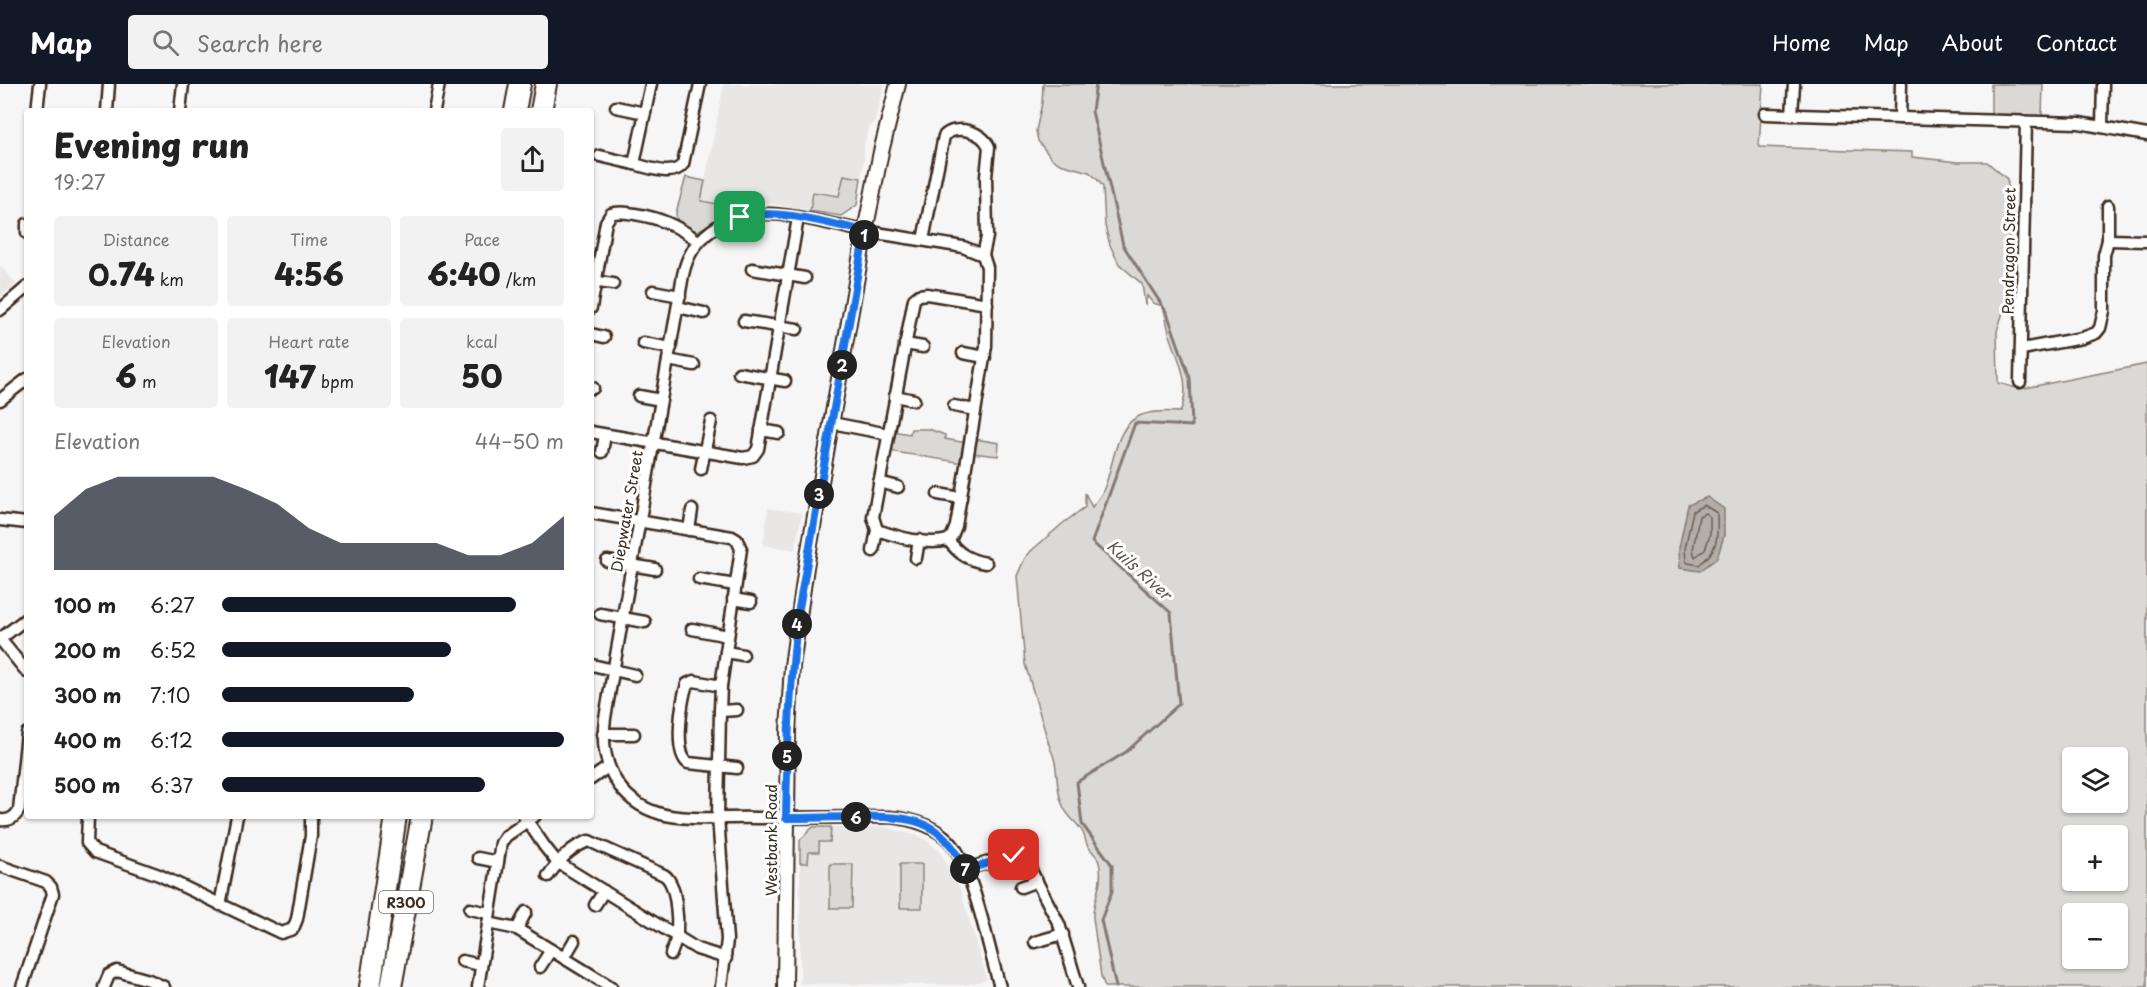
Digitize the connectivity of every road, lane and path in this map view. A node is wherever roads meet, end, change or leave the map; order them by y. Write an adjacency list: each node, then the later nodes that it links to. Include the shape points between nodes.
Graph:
1 (40, 84): 14 (street)
2 (109, 84): 15 (street)
3 (183, 84): 16 (street)
4 (438, 84): 17 (street)
5 (520, 84): 18 (highway)
6 (546, 84): 19 (highway)
7 (651, 84): 20 (street)
8 (700, 84): 28 (street, via 681,167 671,172)
9 (898, 84): 31 (street, Westbank Road)
10 (1794, 84): 22 (street)
11 (1901, 84): 23 (street)
12 (2103, 84): 25 (street)
13 (616, 107): 20 (street)
14 (37, 108)
15 (107, 108)
16 (180, 108)
17 (434, 108)
18 (516, 108)
19 (542, 108)
20 (645, 113): 28 (street)
21 (1765, 114): 22 (street)
22 (1791, 115): 23 (street)
23 (1900, 118): 24 (street)
24 (2026, 122): 25 (street); 59 (street, Pendragon Street)
25 (2103, 126): 26 (street)
26 (2147, 135)
27 (600, 156): 28 (street)
28 (634, 164)
29 (2108, 206): 33 (street)
30 (798, 218): 31 (street, Diepwater Street); 34 (street, Diepwater Street, via 759,214 740,217 718,226); 38 (street)
31 (865, 231): 32 (street, Diepwater Street); 77 (street, Westbank Road)
32 (923, 240): 36 (street, Diepwater Street, via 972,249); 36 (street, via 944,136 960,129 981,137 989,147)
33 (2108, 240): 35 (street); 59 (street, via 2100,328 2082,338)
34 (698, 241): 39 (street, via 662,219 611,214); 45 (street, Diepwater Street, via 685,266)
35 (2147, 241)
36 (983, 255): 46 (street, via 987,267)
37 (752, 269): 38 (street)
38 (788, 274): 40 (street); 51 (street)
39 (594, 276)
40 (805, 278)
41 (594, 281): 42 (street)
42 (613, 284)
43 (24, 290): 48 (street)
44 (653, 291): 45 (street)
45 (680, 296): 47 (street, Diepwater Street)
46 (987, 304): 56 (street, via 919,295 912,301); 61 (street)
47 (678, 307): 49 (street); 58 (street, Diepwater Street)
48 (0, 310)
49 (704, 313)
50 (744, 321): 51 (street)
51 (779, 327): 52 (street); 65 (street)
52 (797, 329)
53 (594, 335): 54 (street)
54 (604, 337)
55 (643, 343): 58 (street)
56 (905, 344): 57 (street); 70 (street)
57 (923, 347)
58 (670, 348): 62 (street, Diepwater Street)
59 (2022, 350): 68 (street, Pendragon Street)
60 (963, 353): 61 (street)
61 (985, 357): 75 (street)
62 (668, 360): 63 (street); 72 (street, Diepwater Street)
63 (694, 365)
64 (739, 373): 65 (street)
65 (770, 378): 67 (street); 78 (street)
66 (24, 381): 71 (street)
67 (785, 381)
68 (2020, 382)
69 (639, 396): 72 (street)
70 (895, 396): 73 (street); 81 (street)
71 (0, 400)
72 (661, 400): 83 (street, Diepwater Street)
73 (914, 400)
74 (954, 406): 75 (street)
75 (975, 410): 90 (street)
76 (711, 421): 85 (street)
77 (832, 423): 81 (street); 134 (street, Westbank Road, via 792,666)
78 (761, 430): 80 (street); 85 (street, via 758,449 750,458)
79 (594, 433): 82 (street)
80 (779, 433)
81 (888, 434): 87 (street)
82 (605, 435): 83 (street); 84 (street)
83 (654, 443): 85 (street); 94 (street, Diepwater Street)
84 (602, 452)
85 (705, 452): 86 (street)
86 (701, 469)
87 (879, 482): 88 (street); 97 (street, via 873,519)
88 (898, 487)
89 (938, 494): 90 (street)
90 (961, 498): 99 (street, via 954,531)
91 (692, 510): 96 (street)
92 (594, 513): 94 (street)
93 (0, 520): 95 (street)
94 (640, 521): 96 (street); 104 (street, Diepwater Street)
95 (24, 524)
96 (689, 530): 107 (street, via 737,540 741,554)
97 (877, 530): 98 (street); 100 (street)
98 (919, 540): 99 (street); 101 (street)
99 (948, 540): 103 (street, via 965,557)
100 (873, 551)
101 (916, 558)
102 (607, 561): 104 (street)
103 (986, 563)
104 (632, 565): 105 (street); 111 (street, Diepwater Street)
105 (655, 569)
106 (699, 579): 107 (street)
107 (735, 585): 108 (street)
108 (733, 599): 109 (street); 115 (street)
109 (751, 602)
110 (600, 614): 111 (street)
111 (623, 618): 113 (street); 121 (street, Diepwater Street)
112 (24, 620): 116 (street)
113 (645, 622)
114 (692, 630): 115 (street)
115 (728, 636): 117 (street)
116 (0, 639): 120 (street)
117 (726, 652): 118 (street); 123 (street)
118 (743, 655)
119 (594, 665): 121 (street)
120 (24, 668)
121 (614, 670): 122 (street); 126 (street, Diepwater Street)
122 (635, 675)
123 (721, 686): 125 (street); 130 (street, via 694,681 687,684 680,721 683,760)
124 (737, 710): 125 (street)
125 (720, 711): 130 (street)
126 (603, 734): 127 (street); 129 (street, Diepwater Street)
127 (634, 734)
128 (24, 762): 142 (street, via 19,810 14,817)
129 (608, 767): 132 (street); 133 (street, Diepwater Street, via 621,788 648,808 670,815)
130 (720, 767): 131 (street); 133 (street)
131 (737, 768)
132 (594, 777)
133 (718, 817): 134 (street, Diepwater Street); 165 (street)
134 (786, 818): 147 (street, Diepwater Street, via 889,817 916,821 947,839); 178 (street, Westbank Road)
135 (88, 819): 152 (street, via 86,836 95,852 150,871)
136 (236, 819): 152 (street)
137 (311, 819): 152 (street, via 293,929 277,933)
138 (396, 819): 173 (highway, R300)
139 (421, 819): 174 (highway, R300)
140 (528, 819): 144 (street, via 503,839)
141 (530, 819): 145 (street)
142 (0, 820)
143 (478, 858): 144 (street)
144 (498, 862): 156 (street)
145 (557, 862): 148 (street); 151 (street); 159 (street, via 579,845 592,841 669,878)
146 (0, 866): 170 (street, via 46,882 53,891)
147 (966, 870): 149 (street, via 1019,855 1027,860); 179 (street, Diepwater Street)
148 (548, 876)
149 (1037, 881): 150 (street); 158 (street)
150 (1021, 887)
151 (604, 891): 153 (street); 159 (street)
152 (220, 905)
153 (595, 905)
154 (470, 909): 156 (street)
155 (526, 912): 157 (street)
156 (489, 918): 157 (street); 167 (street)
157 (517, 929): 162 (street)
158 (1063, 934): 161 (street); 180 (street)
159 (677, 936): 163 (street); 165 (street, via 704,953)
160 (574, 941): 164 (street)
161 (1035, 942)
162 (551, 950): 164 (street); 168 (street)
163 (671, 954)
164 (564, 958): 169 (street)
165 (726, 958): 177 (street)
166 (462, 961): 167 (street)
167 (481, 965): 175 (street)
168 (540, 967)
169 (593, 982): 176 (street)
170 (22, 987)
171 (104, 987): 172 (street, via 108,976 117,970)
172 (164, 987)
173 (370, 987)
174 (391, 987)
175 (478, 987)
176 (610, 987)
177 (722, 987)
178 (785, 987)
179 (999, 987)
180 (1078, 987)

